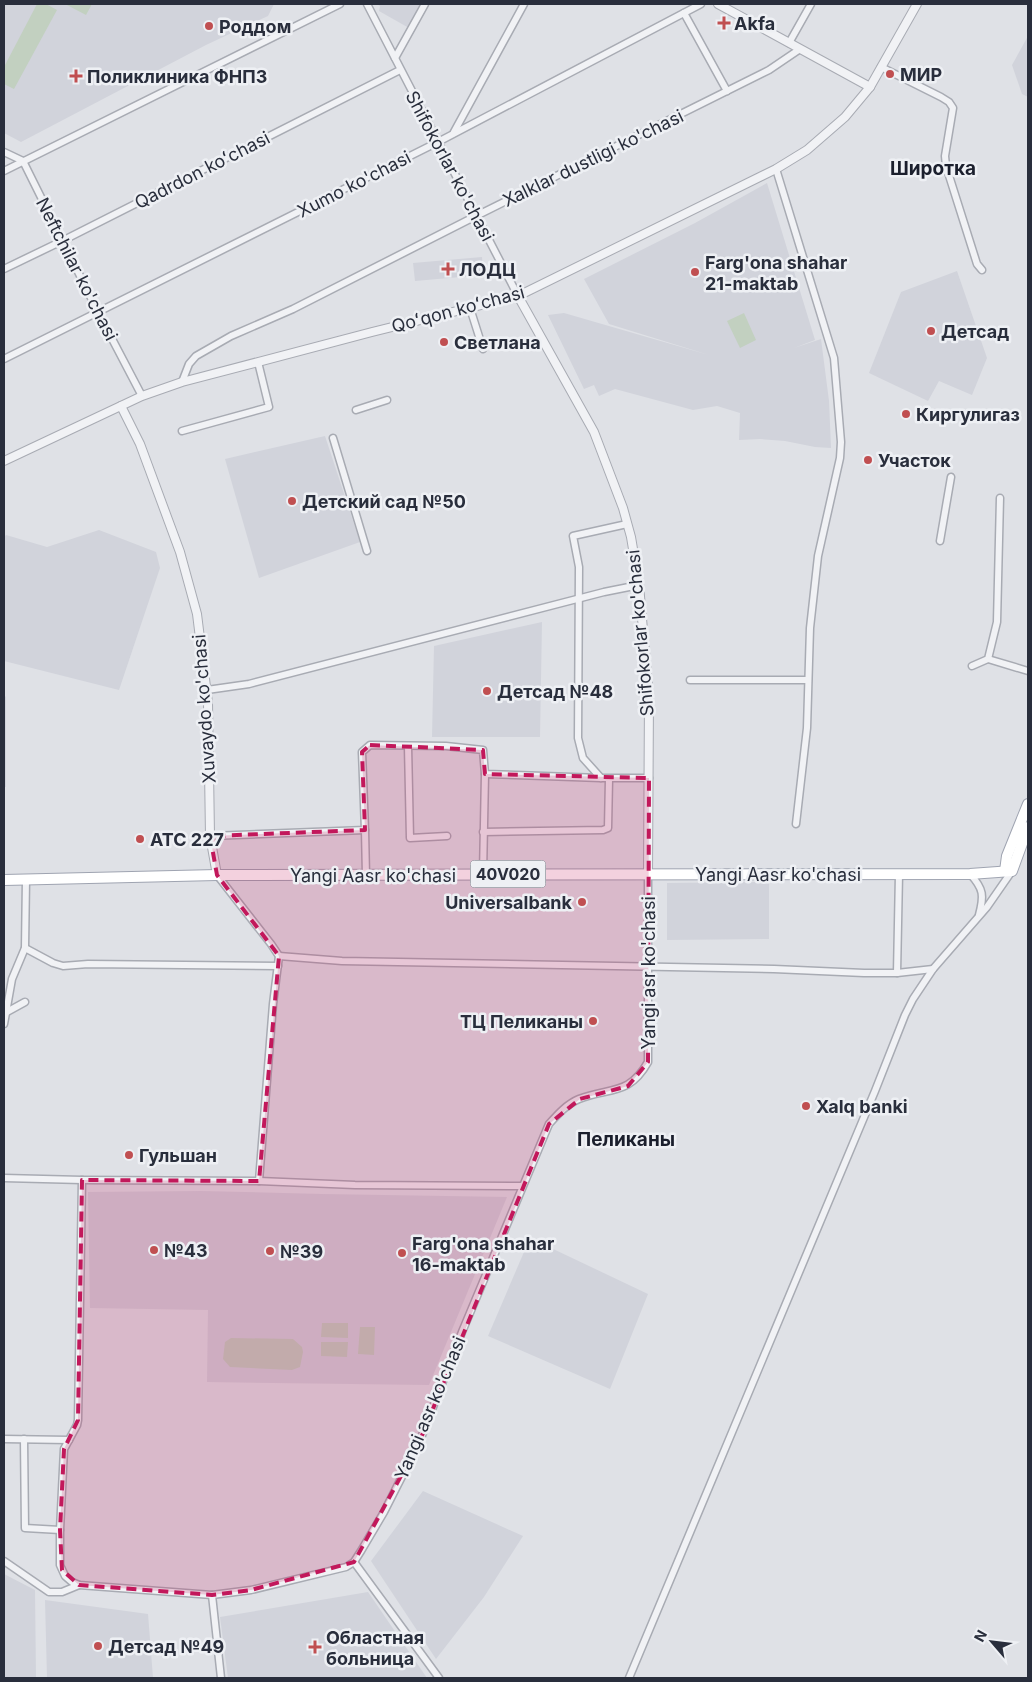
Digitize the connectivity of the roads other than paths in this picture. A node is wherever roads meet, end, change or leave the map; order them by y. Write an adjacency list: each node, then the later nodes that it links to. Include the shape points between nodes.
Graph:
1 (340, 4): 20 (street)
2 (367, 4): 12 (street, Shifokorlar ko'chasi)
3 (425, 4): 12 (street)
4 (524, 4): 17 (street)
5 (702, 4): 9 (street, Xumo ko'chasi)
6 (718, 4): 10 (street)
7 (811, 4): 10 (street)
8 (916, 4): 13 (street, Qoʻqon koʻchasi)
9 (684, 13): 16 (street); 17 (street, Xumo ko'chasi)
10 (789, 43): 11 (street)
11 (800, 49): 15 (street); 16 (street, Xalklar dustligi ko'chasi, via 769,70)
12 (395, 58): 14 (street, Shifokorlar ko'chasi)
13 (881, 67): 15 (street, Qoʻqon koʻchasi); 26 (street, via 949,102 953,108 946,166 977,264)
14 (400, 70): 18 (street, Shifokorlar ko'chasi); 24 (street, Qadrdon koʻchasi)
15 (870, 88): 21 (street, Qoʻqon koʻchasi, via 845,118 807,150)
16 (726, 92): 23 (street, Xalklar dustligi ko'chasi)
17 (453, 134): 18 (street, Xumo ko'chasi)
18 (438, 142): 23 (street, Shifokorlar ko'chasi); 29 (street, Xumo ko'chasi)
19 (4, 152): 20 (street)
20 (23, 161): 22 (street); 24 (street, Neftchilar ko'chasi)
21 (776, 169): 27 (street, Qoʻqon koʻchasi); 52 (street, via 834,358 841,442 819,552)
22 (4, 171)
23 (476, 216): 27 (street, Shifokorlar ko'chasi); 33 (street, Xalklar dustligi ko'chasi, via 231,336 196,356)
24 (62, 241): 25 (street, Qadrdon koʻchasi); 29 (street, Neftchilar ko'chasi)
25 (4, 269)
26 (982, 270)
27 (518, 296): 28 (street, Qoʻqon koʻchasi); 43 (street, Shifokorlar ko'chasi, via 594,432)
28 (470, 308): 30 (street); 32 (street, Qoʻqon koʻchasi)
29 (98, 312): 31 (street, Xumo ko'chasi); 34 (street, Neftchilar ko'chasi)
30 (483, 349)
31 (4, 359)
32 (258, 362): 33 (street, Qoʻqon koʻchasi); 38 (street, via 269,406)
33 (182, 382): 34 (street, Qoʻqon koʻchasi)
34 (142, 396): 36 (street, Qoʻqon koʻchasi)
35 (388, 400): 37 (street)
36 (121, 406): 40 (street, Qoʻqon koʻchasi); 53 (street, Xuvaydo ko'chasi, via 140,444 180,552 197,614)
37 (356, 410)
38 (182, 431)
39 (333, 438): 45 (street)
40 (4, 461)
41 (951, 477): 44 (street)
42 (1000, 498): 48 (street, via 997,622)
43 (627, 524): 46 (street, Shifokorlar ko'chasi); 47 (street, via 573,536 579,567)
44 (940, 541)
45 (367, 551)
46 (639, 585): 47 (street); 56 (street, Shifokorlar ko'chasi, via 649,697)
47 (580, 599): 53 (street, via 249,684); 57 (street, via 578,738 583,758)
48 (988, 659): 49 (street); 50 (street)
49 (972, 666)
50 (1028, 671)
51 (690, 680): 52 (street)
52 (808, 680): 59 (street, via 807,728)
53 (207, 690): 63 (street, Xuvaydo ko'chasi)
54 (408, 746): 55 (street, via 483,750); 61 (street, via 370,745 362,752); 64 (street, via 410,838)
55 (485, 774): 57 (street); 62 (street)
56 (649, 778): 57 (street); 70 (street, Shifokorlar ko'chasi)
57 (605, 779): 62 (street, via 608,828)
58 (1028, 804): 65 (main road)
59 (796, 824)
60 (1028, 827): 65 (main road)
61 (365, 830): 63 (street); 71 (street)
62 (483, 832): 66 (street)
63 (210, 836): 69 (street, Xuvaydo ko'chasi)
64 (447, 836)
65 (1009, 865): 68 (main road, Yangi Aasr ko'chasi / 40V020); 74 (street, via 996,895)
66 (483, 874): 70 (main road, Yangi Aasr ko'chasi / 40V020); 71 (main road, Yangi Aasr ko'chasi / 40V020)
67 (899, 874): 68 (main road, Yangi Aasr ko'chasi / 40V020); 70 (main road, Yangi Aasr ko'chasi / 40V020); 80 (street)
68 (970, 874): 74 (street, via 983,896)
69 (217, 875): 71 (main road, Yangi Aasr ko'chasi / 40V020); 72 (main road, Yangi Aasr ko'chasi / 40V020); 76 (street)
70 (648, 875): 78 (street, Yangi asr ko'chasi)
71 (366, 876)
72 (26, 879): 73 (main road, Yangi Aasr ko'chasi / 40V020); 75 (street)
73 (4, 880)
74 (979, 917): 79 (street)
75 (25, 948): 77 (street, via 63,966); 82 (street, via 12,979)
76 (279, 956): 77 (street); 78 (street, via 360,961)
77 (278, 966): 86 (street)
78 (648, 967): 80 (street); 87 (street, Yangi asr ko'chasi, via 648,1062 628,1086 580,1099 559,1113 550,1124)
79 (933, 969): 80 (street); 98 (street, via 905,1015)
80 (897, 973)
81 (25, 1002): 82 (street)
82 (6, 1013): 83 (street)
83 (4, 1024)
84 (4, 1178): 85 (street)
85 (82, 1180): 86 (street); 90 (street, via 78,1420)
86 (259, 1181): 87 (street)
87 (522, 1186): 93 (street, Yangi asr ko'chasi, via 419,1443)
88 (4, 1439): 89 (street)
89 (24, 1440): 90 (street); 91 (street, via 25,1528)
90 (69, 1440): 91 (street, via 64,1449)
91 (60, 1530): 94 (street, via 62,1570)
92 (4, 1561): 94 (street, via 49,1592 62,1592)
93 (354, 1562): 95 (street, via 346,1567 251,1590); 97 (street)
94 (79, 1585): 95 (street)
95 (212, 1595): 96 (street)
96 (221, 1678)
97 (439, 1678)
98 (629, 1678)

